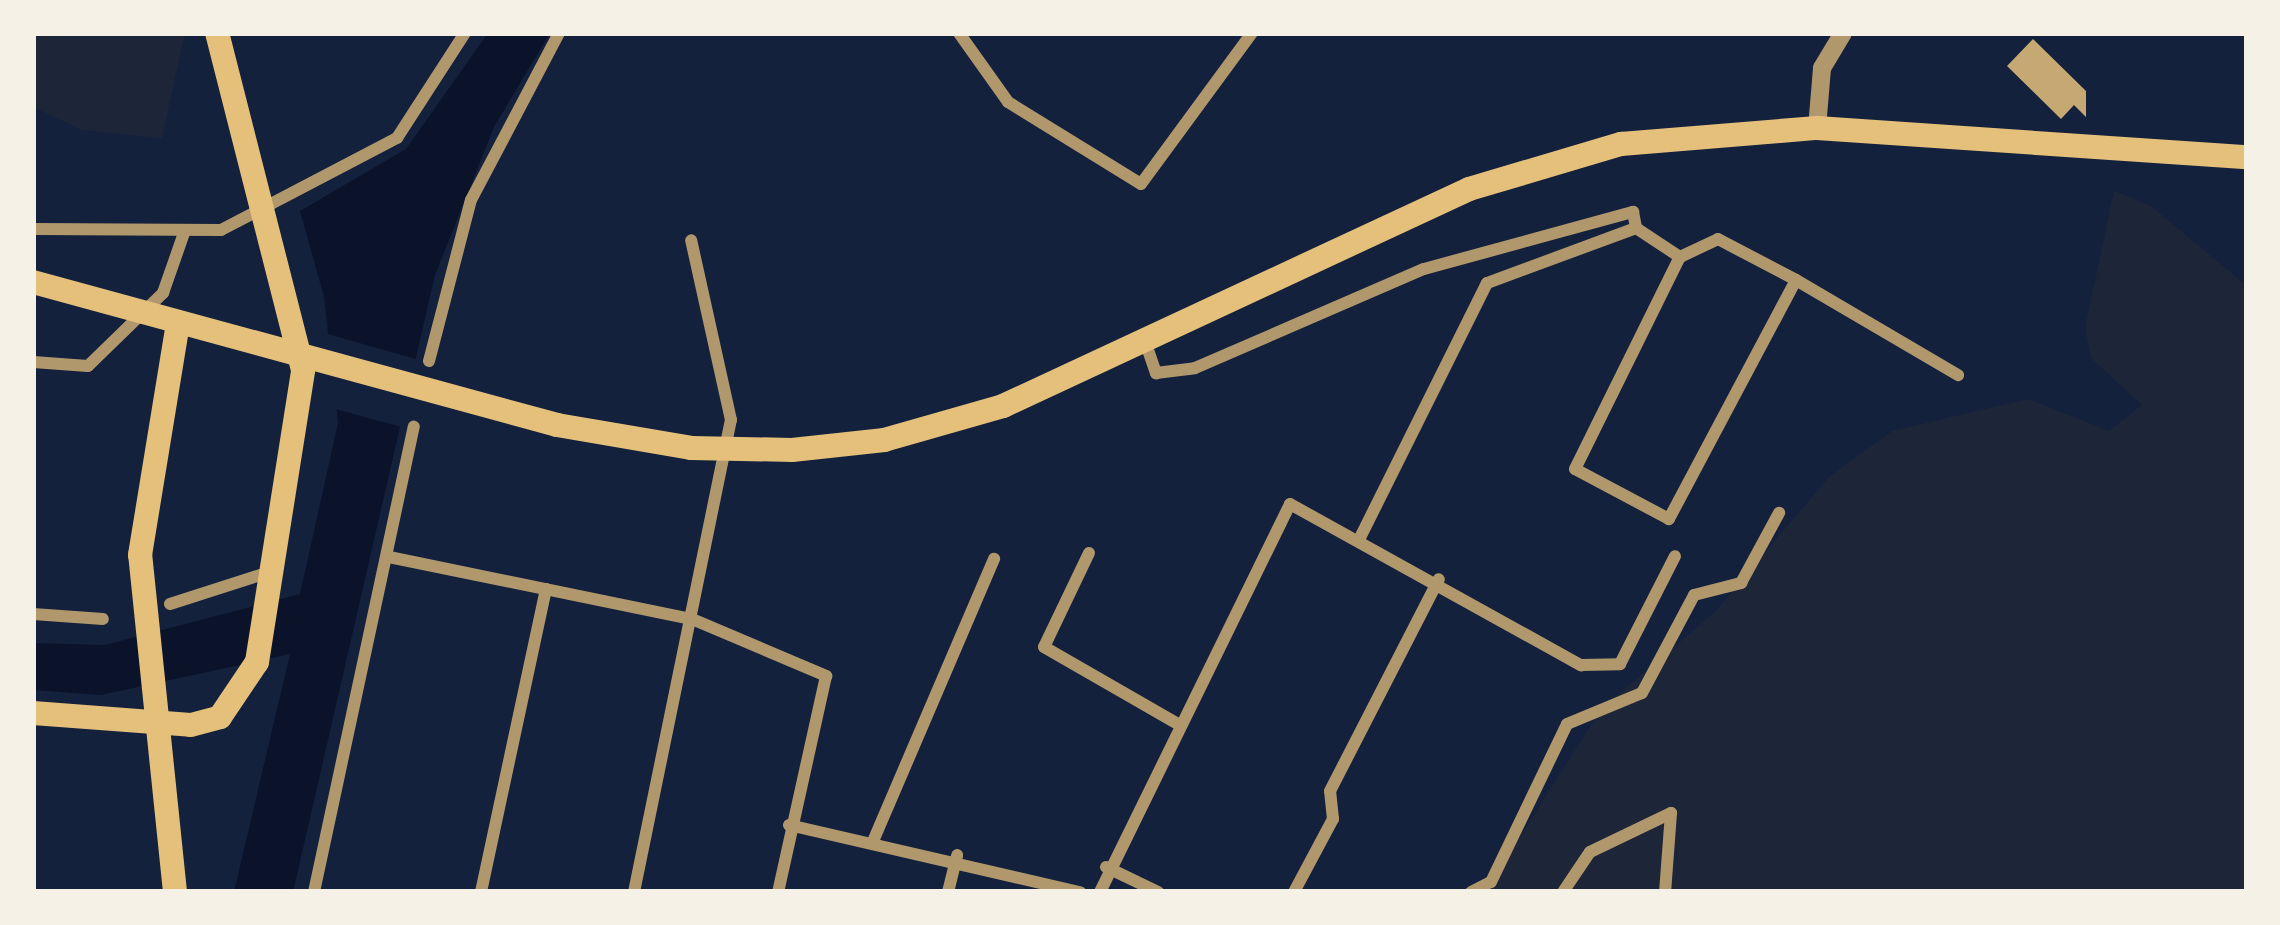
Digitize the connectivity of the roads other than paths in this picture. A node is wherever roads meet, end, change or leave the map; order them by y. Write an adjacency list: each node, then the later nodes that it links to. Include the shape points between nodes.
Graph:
1 (217, 33): 9 (main road)
2 (465, 33): 9 (street, via 397,138)
3 (559, 33): 19 (street, via 470,200)
4 (959, 33): 5 (street, via 1008,102 1141,184)
5 (1252, 33)
6 (1844, 33): 7 (street, via 1822,68)
7 (1817, 128): 8 (main road); 18 (main road, via 1671,134 1514,174)
8 (2247, 157)
9 (265, 204): 12 (street, via 221,230); 31 (main road, via 303,370)
10 (1636, 228): 14 (street); 18 (street, via 1634,212 1446,262 1195,368 1156,373); 25 (street, via 1487,284)
11 (33, 230): 12 (street)
12 (184, 233): 20 (street, via 163,293 88,366)
13 (691, 240): 23 (street, via 731,420)
14 (1680, 257): 15 (street, via 1718,239); 15 (street, via 1575,469 1670,519)
15 (1796, 280): 21 (street)
16 (33, 282): 17 (main road)
17 (178, 323): 23 (main road, via 412,389); 39 (main road, via 140,555)
18 (1147, 347): 23 (main road, via 965,419 832,447)
19 (429, 361)
20 (33, 362)
21 (1958, 375)
22 (414, 427): 28 (street)
23 (726, 451): 36 (street)
24 (1779, 513): 54 (street, via 1741,583 1694,595 1642,693 1567,724 1491,882)
25 (1359, 540): 30 (street); 38 (street, via 1290,504)
26 (1089, 553): 38 (street, via 1044,647)
27 (1676, 556): 30 (street, via 1620,664 1581,665)
28 (389, 557): 32 (street); 45 (street)
29 (994, 559): 41 (street)
30 (1438, 579): 53 (street, via 1330,791 1333,819)
31 (272, 583): 33 (street); 39 (main road, via 257,662 220,717)
32 (546, 589): 36 (street); 46 (street)
33 (170, 604)
34 (33, 614): 35 (street)
35 (103, 619)
36 (692, 619): 40 (street, via 826,676); 47 (street)
37 (33, 713): 39 (main road)
38 (1176, 723): 43 (street)
39 (157, 725): 44 (main road)
40 (789, 825): 41 (street); 48 (street)
41 (874, 839): 42 (street)
42 (957, 856): 49 (street); 50 (street)
43 (1106, 867): 51 (street); 52 (street)
44 (175, 892)
45 (314, 892)
46 (481, 892)
47 (634, 892)
48 (778, 892)
49 (948, 892)
50 (1080, 892)
51 (1100, 892)
52 (1158, 892)
53 (1294, 892)
54 (1472, 892)
55 (1563, 892): 56 (street, via 1590,852 1671,813)
56 (1665, 892)

